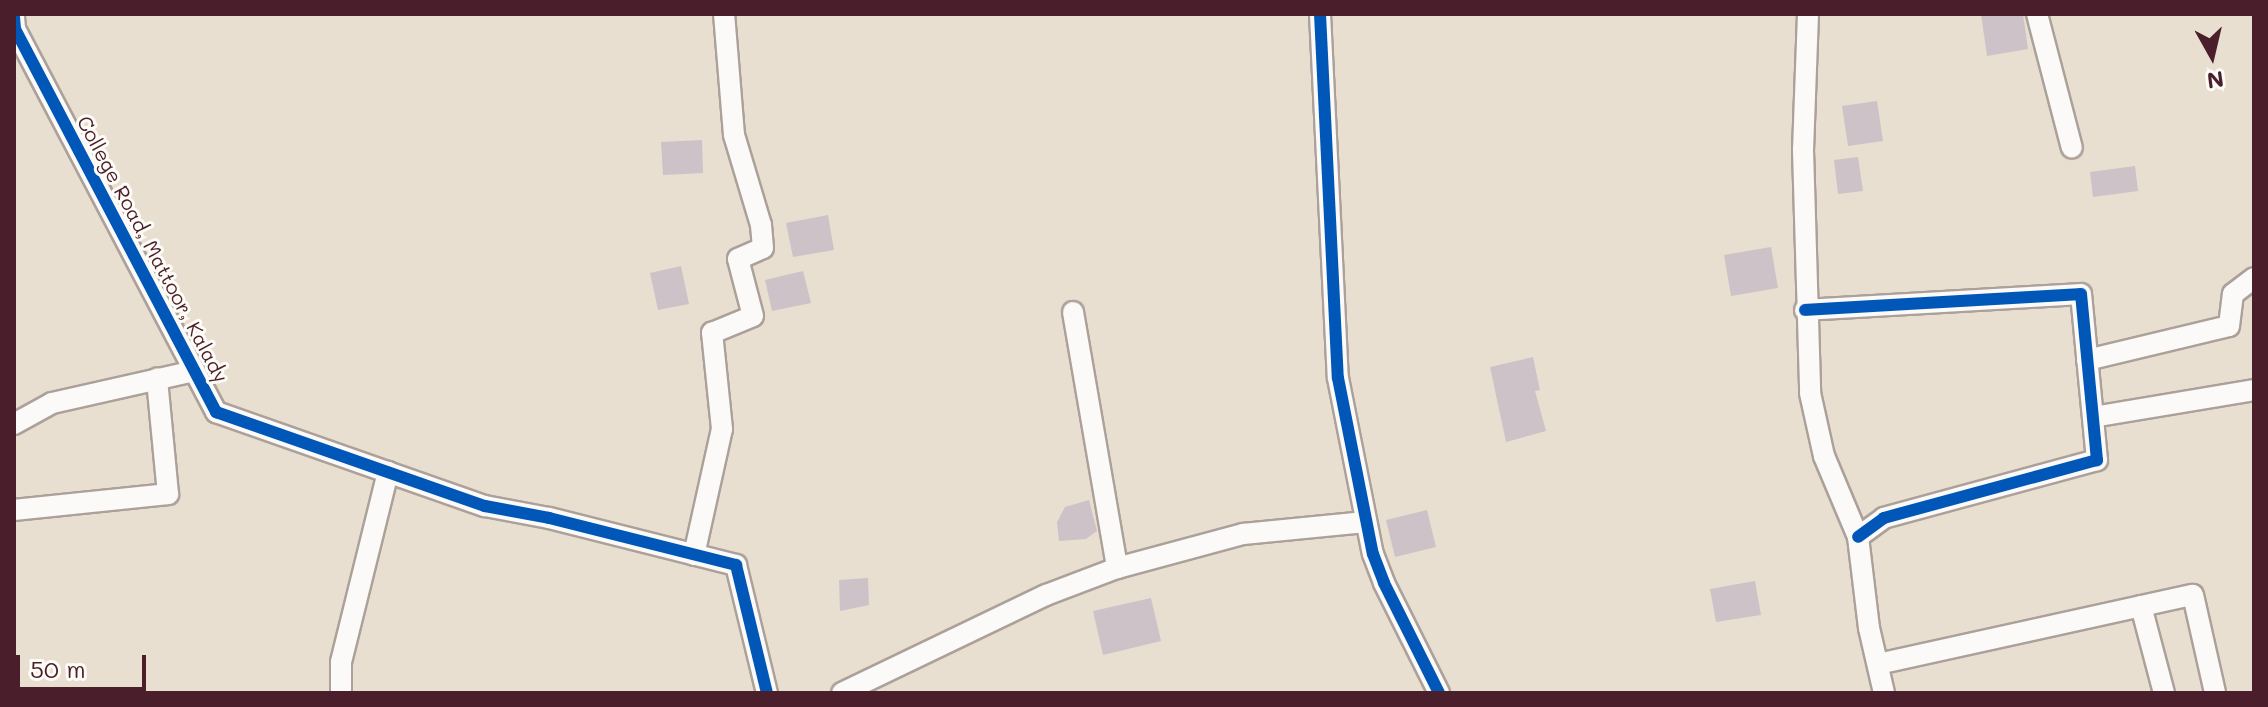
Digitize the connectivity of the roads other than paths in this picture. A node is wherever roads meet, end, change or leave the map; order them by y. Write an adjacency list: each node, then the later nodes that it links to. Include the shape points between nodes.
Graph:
1 (724, 14): 20 (street, via 734,135 763,248 738,259 753,316 712,333 722,429)
2 (1320, 14): 18 (street, via 1334,344)
3 (1808, 14): 8 (street)
4 (2037, 14): 6 (street)
5 (14, 17): 11 (street, College Road, Mattoor, Kalady, via 15,29)
6 (2072, 148)
7 (2254, 278): 10 (street, via 2233,294 2229,326)
8 (1805, 310): 10 (street, via 2081,294); 19 (street, via 1814,420)
9 (1073, 312): 21 (street)
10 (2087, 360): 14 (street)
11 (194, 371): 12 (street); 16 (street, College Road, Mattoor, Kalady, via 216,412)
12 (157, 379): 15 (street, via 52,403); 17 (street, via 168,494)
13 (2254, 390): 14 (street)
14 (2093, 417): 19 (street, via 2097,460 1884,518)
15 (14, 424)
16 (388, 472): 20 (street, College Road, Mattoor, Kalady, via 485,506); 24 (street, via 341,662)
17 (15, 506)
18 (1365, 522): 21 (street, via 1243,534); 27 (street, via 1384,583)
19 (1858, 537): 23 (street)
20 (694, 555): 25 (street, College Road, Mattoor, Kalady, via 736,565)
21 (1117, 568): 26 (street, via 1046,595)
22 (2141, 606): 23 (street); 29 (street); 30 (street, via 2193,595)
23 (1878, 664): 28 (street)
24 (341, 693)
25 (767, 693)
26 (842, 693)
27 (1439, 693)
28 (1884, 693)
29 (2164, 693)
30 (2215, 693)

